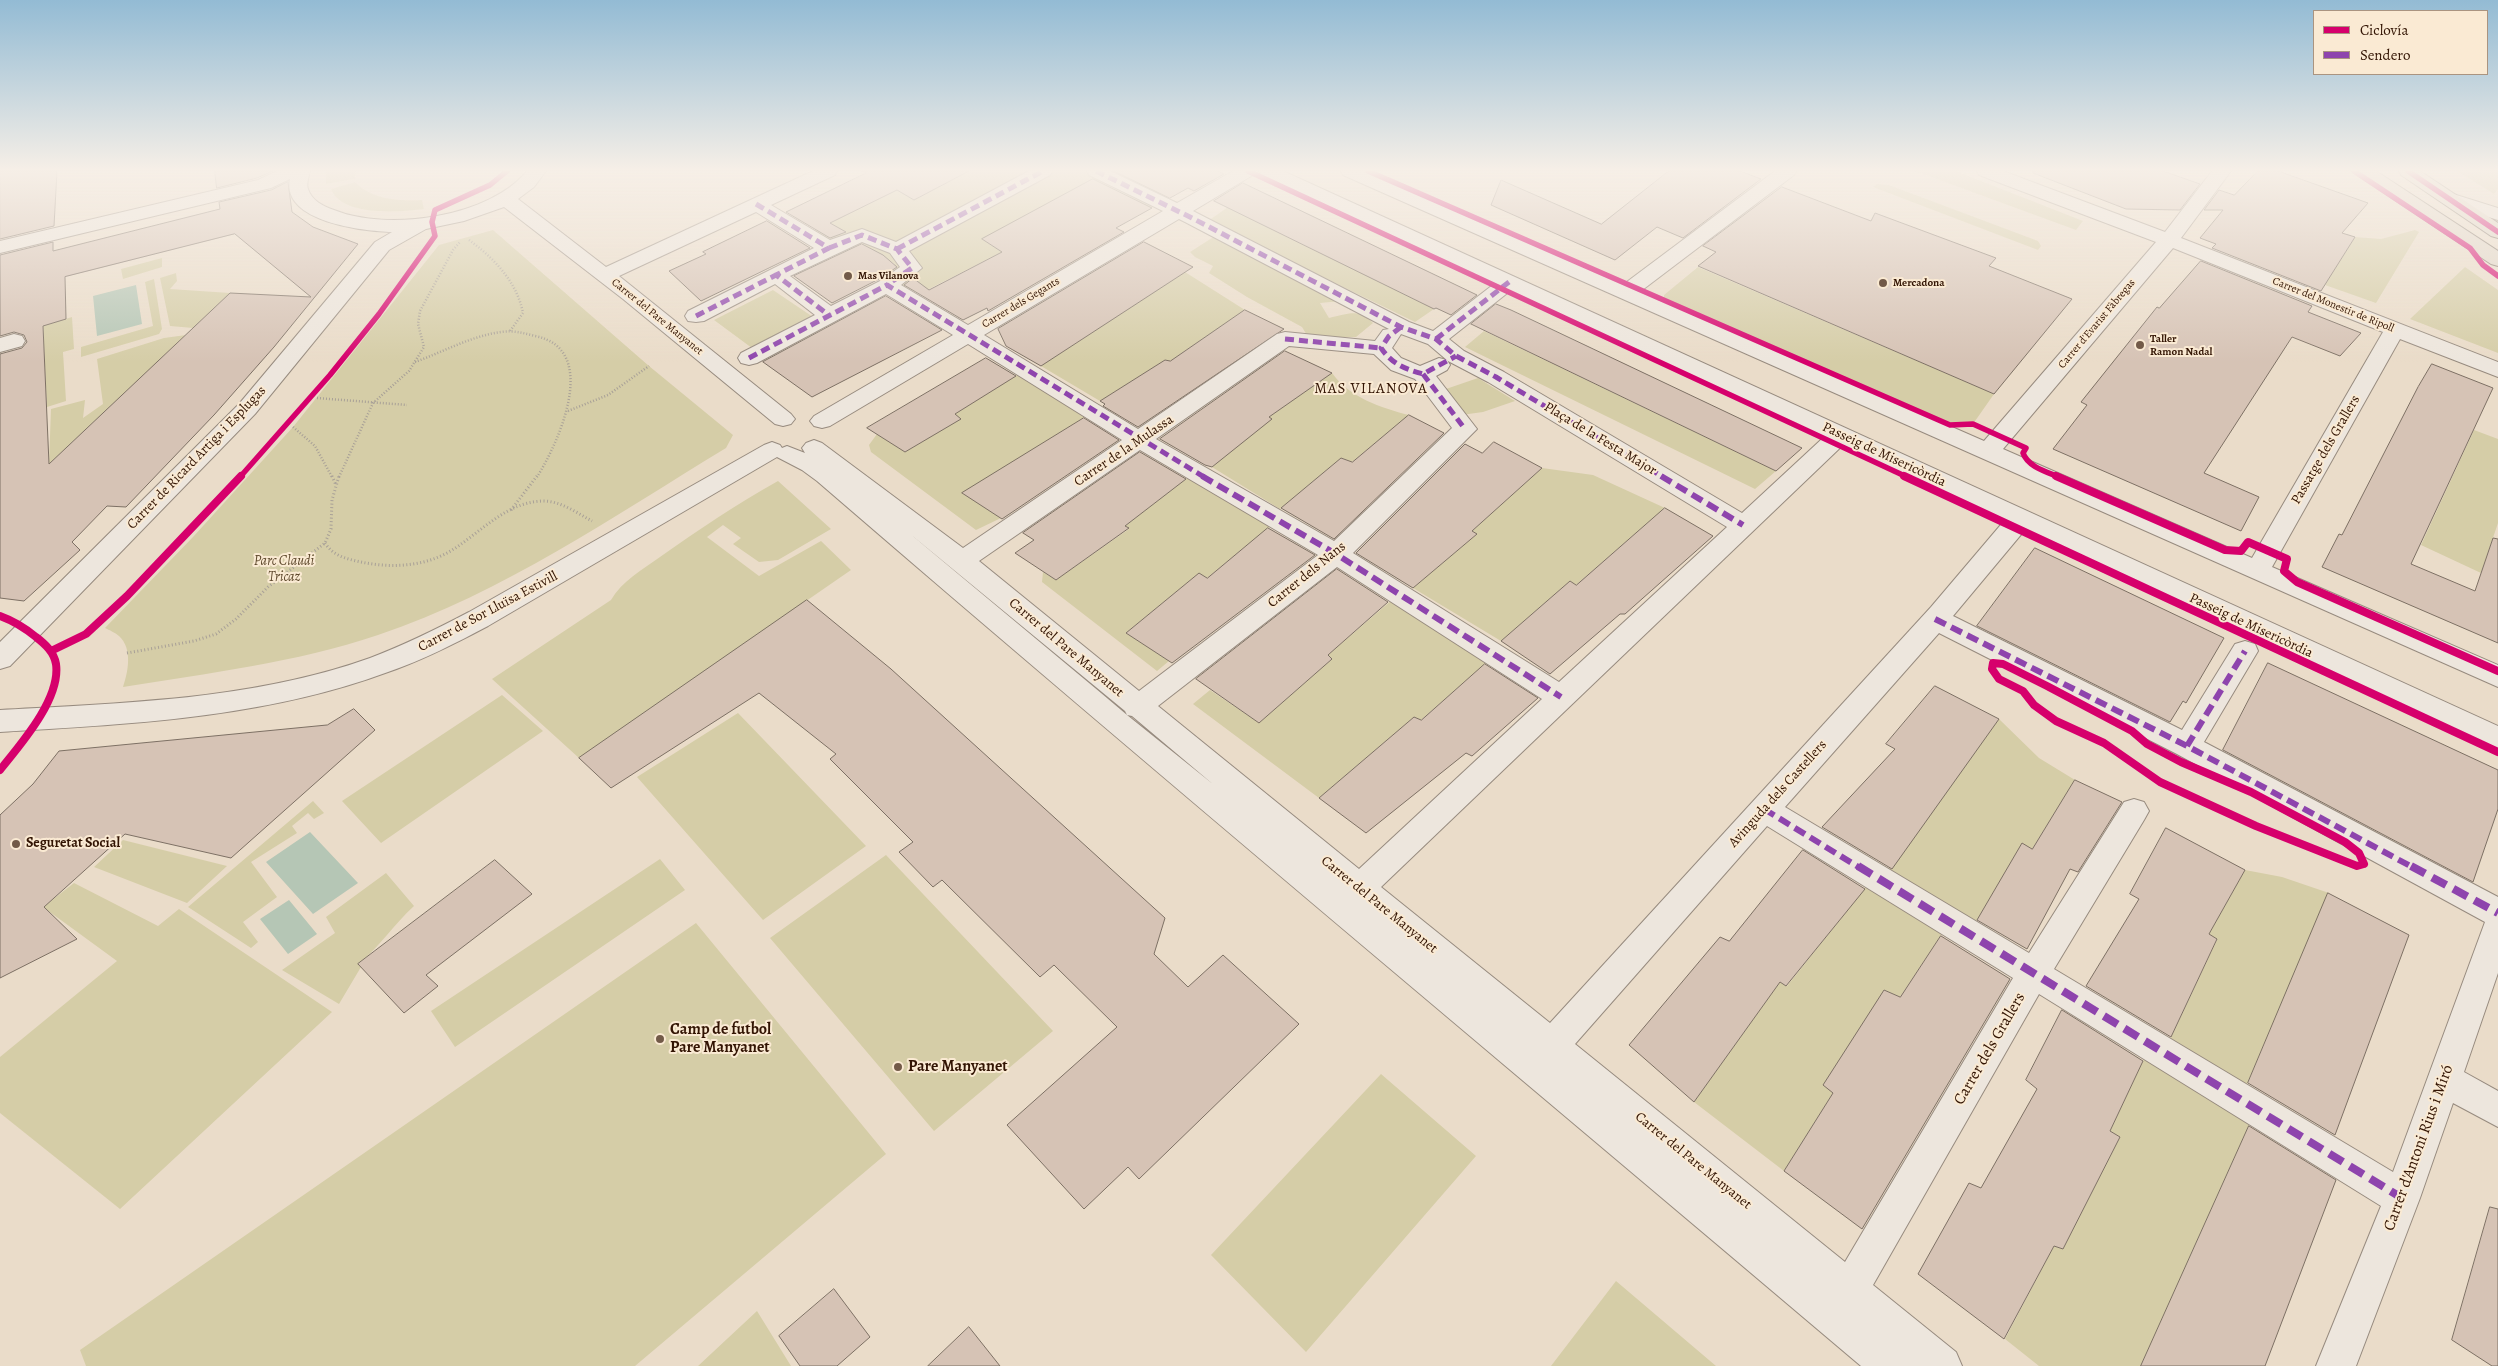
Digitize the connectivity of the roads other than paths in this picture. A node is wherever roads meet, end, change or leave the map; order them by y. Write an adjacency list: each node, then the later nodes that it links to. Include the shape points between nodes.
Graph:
1 (51, 235): 18 (street)
2 (378, 235): 17 (street)
3 (402, 235): 17 (street, Carrer de Ricard Artiga i Esplugas)
4 (553, 235): 22 (street, Carrer del Pare Manyanet)
5 (691, 235): 22 (street)
6 (808, 235): 19 (street)
7 (922, 235): 20 (street)
8 (1136, 235): 31 (street, Carrer dels Gegants)
9 (1225, 235): 29 (street, Plaça de la Festa Major)
10 (1407, 235): 24 (street, Passeig de Misericòrdia)
11 (1495, 235): 26 (street)
12 (1702, 235): 26 (street)
13 (2155, 235): 16 (street, Carrer del Monestir de Ripoll)
14 (2173, 235): 16 (street, Carrer d'Evarist Fàbregas)
15 (2460, 235): 21 (main road)
16 (2169, 240): 30 (street, Carrer del Monestir de Ripoll); 43 (street, Carrer d'Evarist Fàbregas)
17 (382, 246): 51 (street, Carrer de Ricard Artiga i Esplugas, via 247,408)
18 (0, 247)
19 (830, 248): 20 (street, via 862,235); 23 (street)
20 (897, 248): 25 (street, via 912,268)
21 (2498, 260)
22 (605, 275): 38 (street, Carrer del Pare Manyanet)
23 (776, 275): 27 (street); 28 (street)
24 (1509, 282): 32 (street); 40 (street, Passeig de Misericòrdia)
25 (887, 285): 28 (street); 31 (street)
26 (1626, 292): 43 (street)
27 (696, 316)
28 (830, 316): 35 (street)
29 (1401, 327): 32 (street, Plaça de la Festa Major); 33 (street)
30 (2395, 329): 36 (street, Carrer del Monestir de Ripoll); 48 (street, Passatge dels Grallers)
31 (967, 335): 39 (street, Carrer dels Gegants); 41 (street)
32 (1436, 339): 34 (street, Plaça de la Festa Major)
33 (1381, 348): 37 (street, via 1395,366); 41 (street, Carrer de la Mulassa, via 1285,340)
34 (1456, 356): 37 (street); 45 (street, Plaça de la Festa Major)
35 (749, 358)
36 (2498, 370)
37 (1423, 374): 46 (street, Carrer dels Nans, via 1465,429)
38 (783, 419): 39 (street, via 808,416); 42 (street, via 766,434 767,446)
39 (822, 421): 42 (street, via 826,426 826,438)
40 (1840, 434): 44 (street, Passeig de Misericòrdia); 45 (street)
41 (1140, 440): 46 (street); 47 (street, Carrer de la Mulassa)
42 (791, 451): 47 (street, Carrer del Pare Manyanet, via 840,466); 55 (street, Carrer de Sor Lluïsa Estivill, via 479,620 408,654 351,675 228,701); 60 (street, Carrer del Pare Manyanet, via 825,474 1091,700)
43 (1989, 451): 48 (street)
44 (2021, 518): 49 (street, Avinguda dels Castellers); 56 (street, Passeig de Misericòrdia)
45 (1743, 525): 53 (street)
46 (1336, 554): 53 (street); 54 (street, Carrer dels Nans)
47 (962, 561): 54 (street, Carrer del Pare Manyanet)
48 (2256, 571): 52 (street)
49 (1936, 618): 57 (street); 58 (street, Avinguda dels Castellers)
50 (2245, 651): 57 (street)
51 (0, 659)
52 (2498, 677)
53 (1561, 697): 60 (street)
54 (1137, 707): 60 (street, Carrer del Pare Manyanet)
55 (0, 721)
56 (2498, 739)
57 (2187, 746): 61 (street)
58 (1764, 809): 63 (street); 64 (street, Avinguda dels Castellers)
59 (2134, 810): 63 (street, Carrer dels Grallers)
60 (1349, 898): 64 (street, Carrer del Pare Manyanet)
61 (2498, 914)
62 (2498, 928): 65 (street, Carrer d'Antoni Rius i Miró)
63 (2034, 973): 67 (street); 68 (street, Carrer dels Grallers)
64 (1542, 1056): 68 (street, Carrer del Pare Manyanet); 69 (street, Carrer del Pare Manyanet)
65 (2445, 1080): 66 (street); 67 (street, Carrer d'Antoni Rius i Miró)
66 (2498, 1110)
67 (2402, 1198): 71 (street, Carrer d'Antoni Rius i Miró)
68 (1850, 1289): 70 (street, Carrer del Pare Manyanet)
69 (1891, 1366)
70 (1942, 1366)
71 (2336, 1366)

